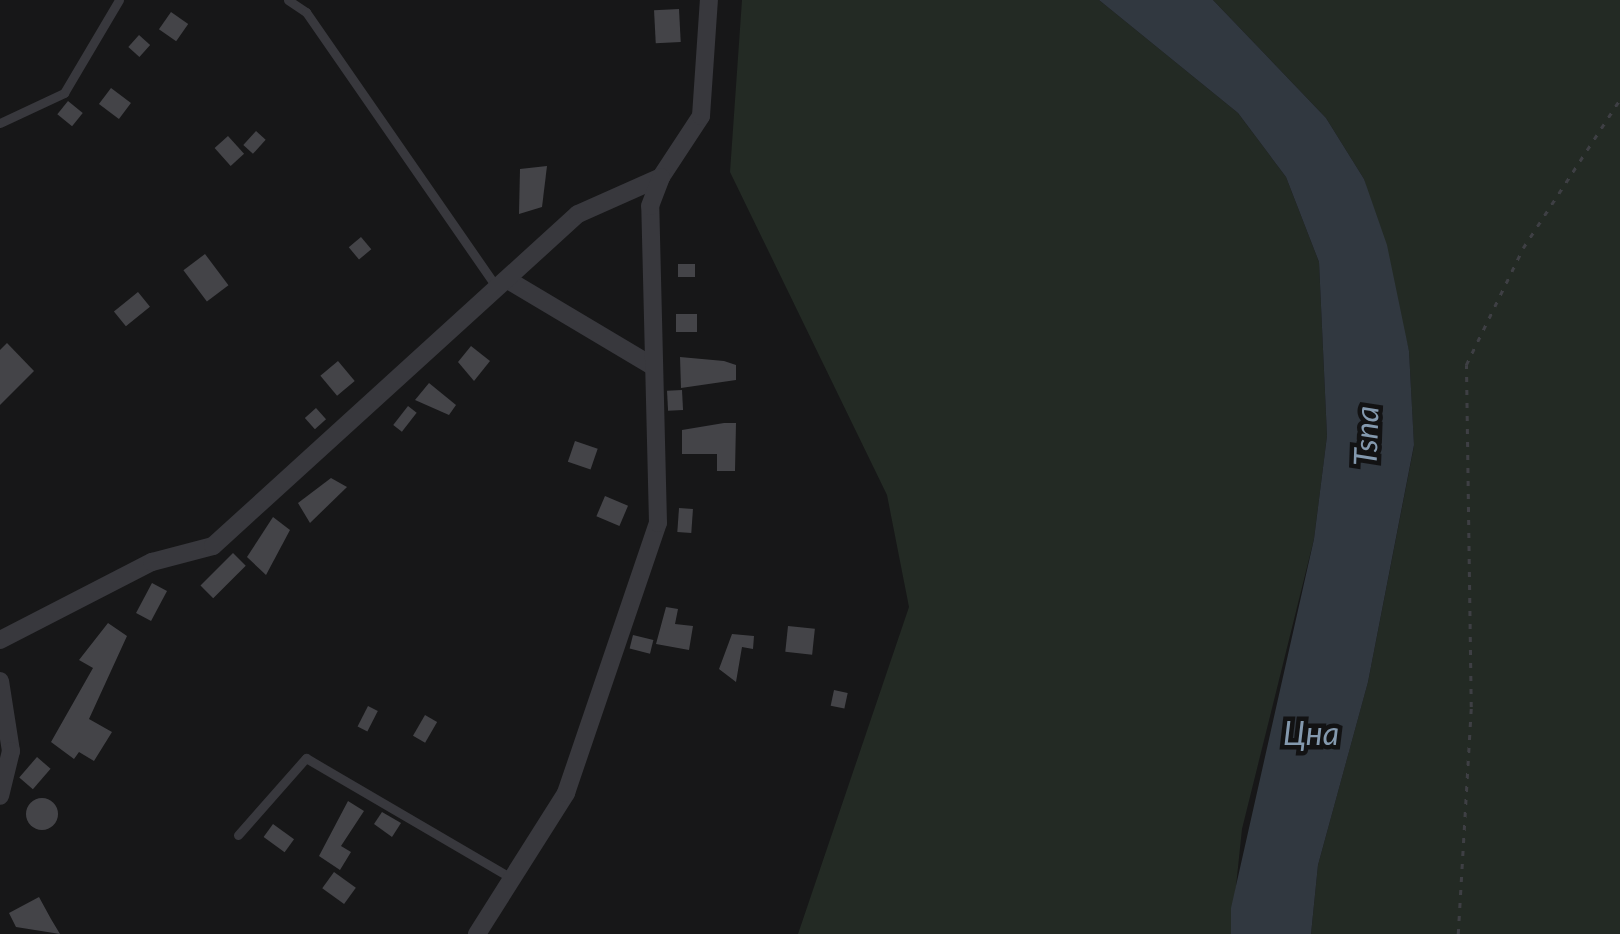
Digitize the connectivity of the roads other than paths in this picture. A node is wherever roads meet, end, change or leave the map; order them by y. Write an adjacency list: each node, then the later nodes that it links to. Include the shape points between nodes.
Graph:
1 (119, 0): 4 (lane, via 64,93)
2 (288, 0): 6 (lane, via 306,12)
3 (708, 0): 5 (street, via 701,116)
4 (0, 123)
5 (661, 177): 6 (street, via 578,214); 7 (street, via 650,206)
6 (503, 285): 7 (street); 8 (street, via 213,546 152,562)
7 (654, 367): 12 (street, via 658,523 641,586 593,730)
8 (0, 640)
9 (0, 681): 10 (street, via 11,751)
10 (0, 796)
11 (238, 834): 12 (lane, via 306,758)
12 (513, 879): 13 (street)
13 (477, 934)

